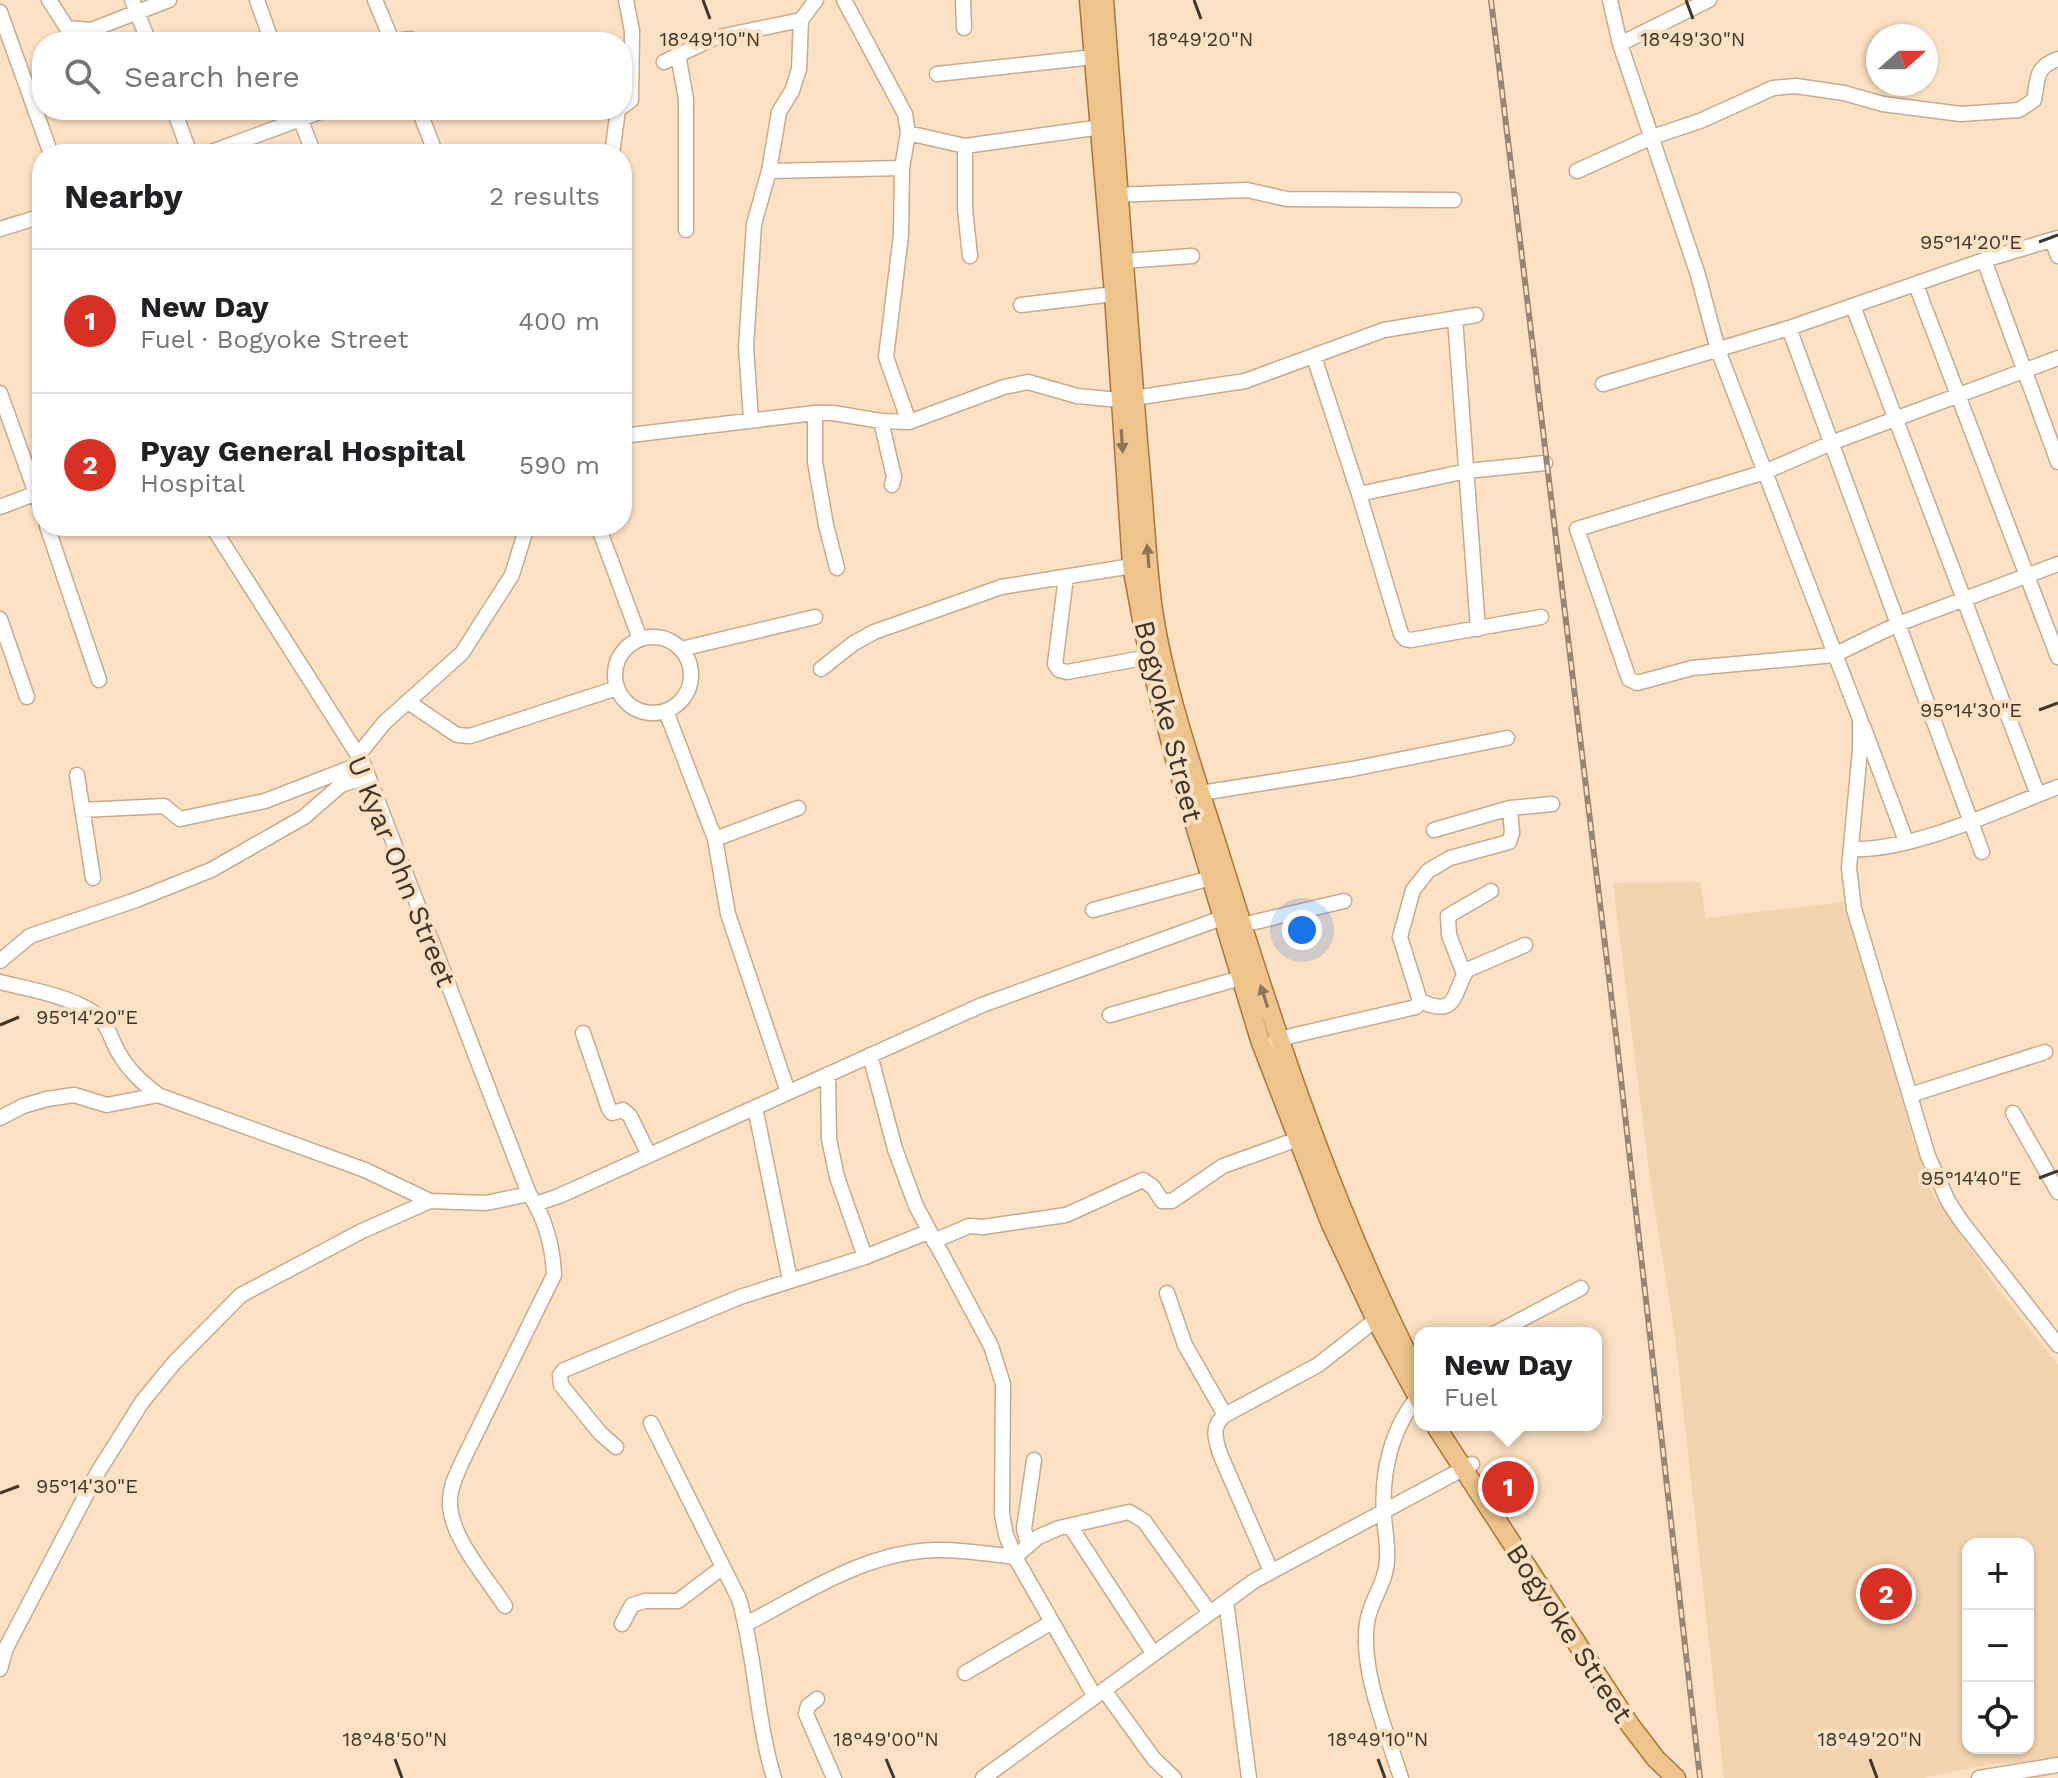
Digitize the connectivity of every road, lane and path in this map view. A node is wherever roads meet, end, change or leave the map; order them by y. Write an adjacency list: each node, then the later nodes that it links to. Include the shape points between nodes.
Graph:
1 (49, 0): 13 (street, via 67,28 91,30)
2 (169, 0): 13 (street)
3 (257, 0): 18 (street)
4 (375, 0): 19 (street)
5 (626, 0): 20 (street)
6 (816, 0): 15 (street)
7 (844, 0): 35 (street, via 905,114)
8 (963, 0): 16 (street)
9 (1089, 0): 23 (main road, Bogyoke Street)
10 (1104, 0): 34 (main road, Bogyoke Street)
11 (1610, 0): 21 (street)
12 (1709, 0): 21 (street)
13 (135, 6): 17 (street)
14 (0, 12): 27 (street)
15 (801, 20): 22 (street, via 714,38); 45 (street, via 799,69 779,112)
16 (964, 28)
17 (145, 32)
18 (268, 32)
19 (387, 32)
20 (632, 32)
21 (1620, 44): 36 (street)
22 (678, 54): 25 (street); 51 (street, via 686,99)
23 (1094, 57): 26 (street); 34 (main road, Bogyoke Street)
24 (2058, 59): 36 (street, via 2038,73 2034,100 2019,110 1961,114 1796,86 1773,88)
25 (664, 62)
26 (937, 74)
27 (32, 101)
28 (39, 120): 37 (street)
29 (178, 120): 38 (street)
30 (285, 120): 39 (street)
31 (301, 120): 40 (street)
32 (423, 120): 41 (street)
33 (618, 120): 42 (street)
34 (1107, 126): 43 (street); 47 (main road, Bogyoke Street)
35 (908, 133): 43 (street); 44 (street)
36 (1652, 137): 46 (street); 65 (street)
37 (47, 144)
38 (186, 144)
39 (229, 144)
40 (310, 144)
41 (432, 144)
42 (614, 144)
43 (965, 146): 53 (street)
44 (902, 168): 45 (street); 77 (street, via 901,235 886,357)
45 (769, 171): 74 (street, via 754,224 746,347)
46 (1577, 171)
47 (1113, 195): 48 (street, via 1247,190 1287,199); 57 (main road, Bogyoke Street); 59 (main road, Bogyoke Street)
48 (1454, 200)
49 (32, 219): 50 (street)
50 (0, 229)
51 (686, 230)
52 (2055, 239): 55 (street); 56 (street)
53 (970, 256)
54 (1192, 256): 57 (street)
55 (2058, 256)
56 (1984, 260): 58 (street); 68 (street)
57 (1124, 261): 72 (main road, Bogyoke Street)
58 (1916, 285): 61 (street); 71 (street)
59 (1114, 294): 60 (street); 72 (main road, Bogyoke Street)
60 (1021, 305)
61 (1853, 306): 64 (street); 75 (street)
62 (1476, 315): 63 (street)
63 (1455, 318): 66 (street, via 1384,330); 82 (street)
64 (1789, 328): 65 (street); 79 (street)
65 (1718, 350): 69 (street); 83 (street)
66 (1314, 357): 72 (street, via 1245,381); 86 (street)
67 (2058, 358): 68 (street)
68 (2025, 371): 71 (street); 80 (street)
69 (1603, 384)
70 (0, 393): 84 (street)
71 (1958, 396): 75 (street); 96 (street)
72 (1127, 399): 77 (street, via 1077,396 1028,382); 94 (main road, Bogyoke Street, one-way to 94); 120 (main road, Bogyoke Street, one-way to 72, via 1159,642)
73 (815, 413): 74 (street); 76 (street); 95 (street, via 815,462)
74 (751, 419): 78 (street)
75 (1896, 419): 79 (street); 98 (street)
76 (881, 421): 77 (street); 85 (street)
77 (909, 422)
78 (632, 435)
79 (1831, 443): 83 (street); 102 (street)
80 (2058, 462)
81 (1545, 463): 82 (street)
82 (1467, 471): 86 (street); 103 (street)
83 (1765, 472): 106 (street); 106 (street, via 1577,529 1629,679 1637,683 1692,668)
84 (32, 474)
85 (892, 485)
86 (1359, 494): 103 (street, via 1405,639)
87 (32, 495): 88 (street)
88 (0, 507)
89 (50, 536): 110 (street)
90 (218, 536): 117 (street, U Kyar Ohn Street)
91 (524, 536): 113 (street, via 512,575 462,653)
92 (602, 536): 104 (street)
93 (2058, 564): 96 (street)
94 (1132, 566): 97 (street); 107 (main road, Bogyoke Street)
95 (837, 568)
96 (2027, 575): 98 (street); 108 (street)
97 (1066, 577): 107 (street, via 1055,664 1059,670); 109 (street, via 1001,587 874,632)
98 (1964, 599): 102 (street); 121 (street)
99 (815, 617): 105 (street)
100 (1541, 617): 103 (street)
101 (0, 619): 112 (street)
102 (1898, 624): 106 (street); 126 (street)
103 (1478, 629)
104 (640, 639): 105 (street, via 654,636); 111 (street, via 618,659)
105 (681, 649): 114 (street, via 689,662 688,691)
106 (1834, 655): 115 (street)
107 (1149, 657): 133 (main road, Bogyoke Street)
108 (2058, 657)
109 (821, 669)
110 (99, 680)
111 (617, 688): 113 (street, via 470,736 457,735); 114 (street, via 636,710)
112 (27, 697)
113 (408, 702): 117 (street, via 385,722)
114 (666, 711): 128 (street)
115 (1860, 719): 129 (street); 130 (street)
116 (1507, 738): 120 (street)
117 (363, 765): 125 (street, via 265,801 180,819 164,806); 140 (street, via 304,817 211,870 30,936); 160 (street, U Kyar Ohn Street)
118 (77, 775): 125 (street)
119 (2058, 787): 121 (street)
120 (1201, 793): 138 (main road, Bogyoke Street)
121 (2038, 795): 126 (street)
122 (1552, 804): 124 (street)
123 (798, 808): 128 (street)
124 (1510, 808): 127 (street); 144 (street, via 1509,842 1450,858 1428,871 1413,890 1400,937)
125 (82, 810): 132 (street)
126 (1970, 822): 129 (street); 131 (street)
127 (1434, 830)
128 (715, 839): 151 (street, via 728,914)
129 (1906, 841): 130 (street, via 1873,850)
130 (1851, 849): 153 (street, via 1854,909)
131 (1982, 852)
132 (93, 878)
133 (1211, 878): 136 (street); 137 (main road, Bogyoke Street)
134 (1491, 891): 141 (street, via 1448,916 1449,935)
135 (1344, 901): 138 (street)
136 (1093, 910)
137 (1222, 918): 142 (main road, Bogyoke Street); 149 (street, via 982,1005)
138 (1242, 925): 147 (main road, Bogyoke Street, one-way to 138)
139 (1525, 945): 141 (street)
140 (0, 961)
141 (1464, 974): 144 (street, via 1449,1006)
142 (1241, 978): 145 (street); 147 (main road, Bogyoke Street)
143 (0, 982): 152 (street, via 96,1014 134,1075)
144 (1420, 1001): 147 (street, via 1416,1007)
145 (1110, 1015)
146 (583, 1033): 158 (street, via 609,1109 630,1116)
147 (1271, 1044): 157 (main road, Bogyoke Street); 167 (main road, Bogyoke Street)
148 (2045, 1052): 153 (street)
149 (870, 1055): 150 (street); 162 (street, via 895,1149)
150 (828, 1074): 151 (street); 163 (street, via 837,1177)
151 (788, 1092): 154 (street)
152 (158, 1095): 156 (street, via 107,1105 74,1095 23,1106); 161 (street, via 365,1170)
153 (1910, 1095): 169 (street, via 1948,1201)
154 (755, 1107): 158 (street); 164 (street)
155 (2013, 1113): 159 (street)
156 (0, 1118)
157 (1298, 1139): 162 (street, via 1223,1166 1172,1201 1162,1201 1143,1180 1066,1215 969,1226); 167 (main road, Bogyoke Street, via 1330,1222)
158 (649, 1155): 160 (street)
159 (2056, 1184)
160 (532, 1199): 161 (street); 186 (street, U Kyar Ohn Street, via 550,1241 554,1275 461,1464 450,1497 457,1531)
161 (430, 1201): 191 (street, via 241,1295 174,1363 98,1472)
162 (931, 1236): 163 (street); 182 (street, via 1001,1374 1002,1514)
163 (865, 1257): 164 (street)
164 (790, 1280): 176 (street, via 564,1370 561,1385)
165 (1581, 1288): 168 (street)
166 (1167, 1293): 172 (street, via 1185,1345)
167 (1381, 1316): 170 (main road, Bogyoke Street); 172 (street, via 1318,1365)
168 (1507, 1327)
169 (2058, 1345)
170 (1414, 1378)
171 (1414, 1395): 179 (street, via 1396,1433)
172 (1225, 1415): 184 (street, via 1215,1428 1218,1447)
173 (651, 1423): 183 (street)
174 (1440, 1431): 178 (main road, Bogyoke Street)
175 (1451, 1431): 178 (main road, Bogyoke Street)
176 (616, 1447)
177 (1034, 1460): 181 (street, via 1024,1529)
178 (1468, 1467): 179 (street); 198 (main road, Bogyoke Street, via 1630,1725)
179 (1384, 1513): 184 (street); 204 (street, via 1388,1559 1369,1611 1366,1646)
180 (1070, 1526): 181 (street); 187 (street, via 1123,1513 1139,1516); 192 (street)
181 (1028, 1544): 182 (street)
182 (1015, 1557): 188 (street); 190 (street, via 937,1550 896,1554 862,1564)
183 (723, 1567): 189 (street, via 678,1601 632,1605); 190 (street)
184 (1271, 1571): 185 (street)
185 (1226, 1601): 187 (street); 203 (street)
186 (505, 1606)
187 (1210, 1613): 192 (street)
188 (1052, 1622): 194 (street); 195 (street)
189 (622, 1624)
190 (746, 1624): 199 (street)
191 (3, 1649): 193 (street)
192 (1153, 1653): 195 (street)
193 (0, 1669)
194 (965, 1673)
195 (1100, 1694): 201 (street); 202 (street)
196 (817, 1699): 200 (street, via 806,1714)
197 (2058, 1765): 205 (street)
198 (1662, 1767)
199 (774, 1778)
200 (834, 1778)
201 (983, 1778)
202 (1174, 1778)
203 (1249, 1778)
204 (1401, 1778)
205 (1979, 1778)

